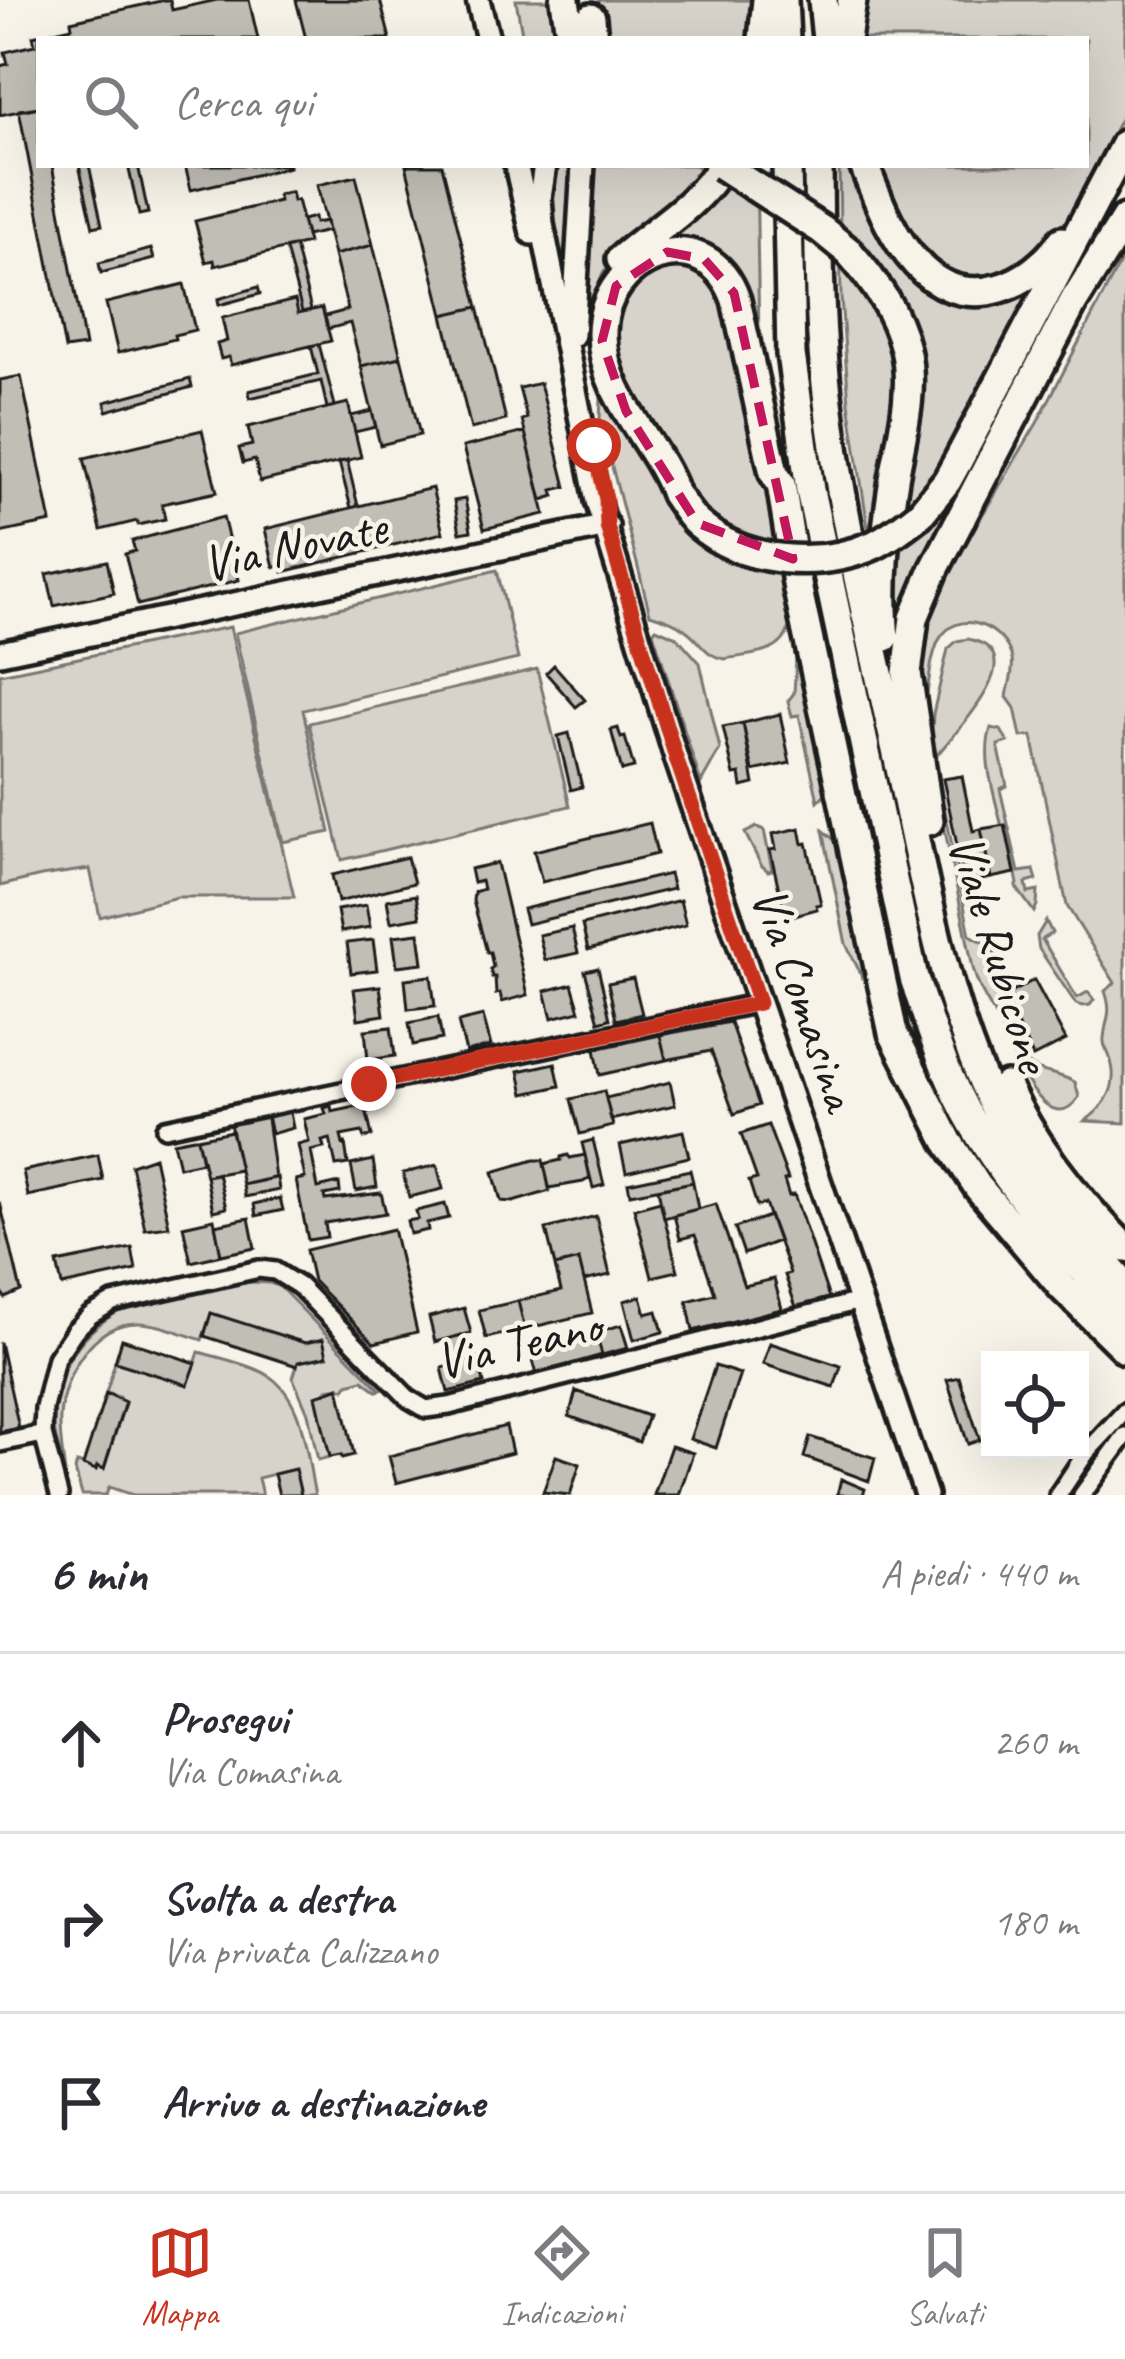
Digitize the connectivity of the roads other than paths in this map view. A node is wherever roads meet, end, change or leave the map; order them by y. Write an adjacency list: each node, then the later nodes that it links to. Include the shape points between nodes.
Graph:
1 (478, 0): 8 (main road)
2 (562, 0): 9 (main road); 10 (highway)
3 (767, 0): 11 (highway)
4 (783, 0): 12 (highway)
5 (812, 0): 13 (highway)
6 (823, 0): 14 (highway)
7 (852, 0): 15 (highway)
8 (487, 36)
9 (557, 36)
10 (570, 36)
11 (764, 36)
12 (785, 36)
13 (815, 36)
14 (827, 36)
15 (846, 36)
16 (1121, 164): 24 (highway, via 1041,268 1008,287 969,290 923,271); 26 (highway); 28 (highway, bridge, via 947,481 920,514 876,544 802,560 728,542 697,523)
17 (517, 168): 27 (main road, Via Comasina)
18 (545, 168): 27 (main road, Via Comasina, via 542,224)
19 (583, 168): 27 (main road)
20 (720, 168): 28 (highway, via 688,208 610,270 591,314 592,342 620,420)
21 (727, 168): 32 (highway, bridge, via 849,252 884,297 902,338 905,420 883,603)
22 (787, 168): 34 (highway, via 800,431)
23 (818, 168): 32 (highway, via 828,406)
24 (865, 168)
25 (1125, 219): 26 (highway)
26 (1074, 301): 33 (highway, via 914,618 908,673 932,836)
27 (571, 366): 29 (main road, Via Comasina)
28 (675, 494): 30 (highway, via 626,411 602,341 616,286 641,262 667,252 704,259 731,287 781,484)
29 (607, 526): 31 (main road, Via Novate); 36 (main road, Via Comasina)
30 (809, 643): 34 (highway, via 843,726); 42 (highway, via 893,1033 978,1187)
31 (0, 653)
32 (896, 749): 33 (highway, Viale Rubicone)
33 (931, 915): 35 (highway, Viale Rubicone)
34 (902, 925): 41 (highway, Viale Rubicone, via 926,1015 971,1122 1017,1191)
35 (942, 960): 38 (highway, via 973,1002 1020,1116 1087,1210); 39 (highway, Viale Rubicone, via 1007,1132 1038,1183)
36 (759, 1003): 37 (street); 40 (main road, Via Comasina)
37 (165, 1128)
38 (1125, 1248)
39 (1125, 1286)
40 (860, 1301): 44 (street, Via Teano, via 435,1409 409,1399 299,1286 260,1269 113,1302 91,1315 56,1358); 47 (main road, Via Comasina)
41 (1125, 1316)
42 (1125, 1349)
43 (1125, 1411): 48 (street)
44 (43, 1434): 46 (street); 49 (street)
45 (1125, 1436): 51 (street)
46 (0, 1443)
47 (924, 1488): 50 (street)
48 (1057, 1494)
49 (59, 1495)
50 (944, 1495)
51 (1082, 1495)

